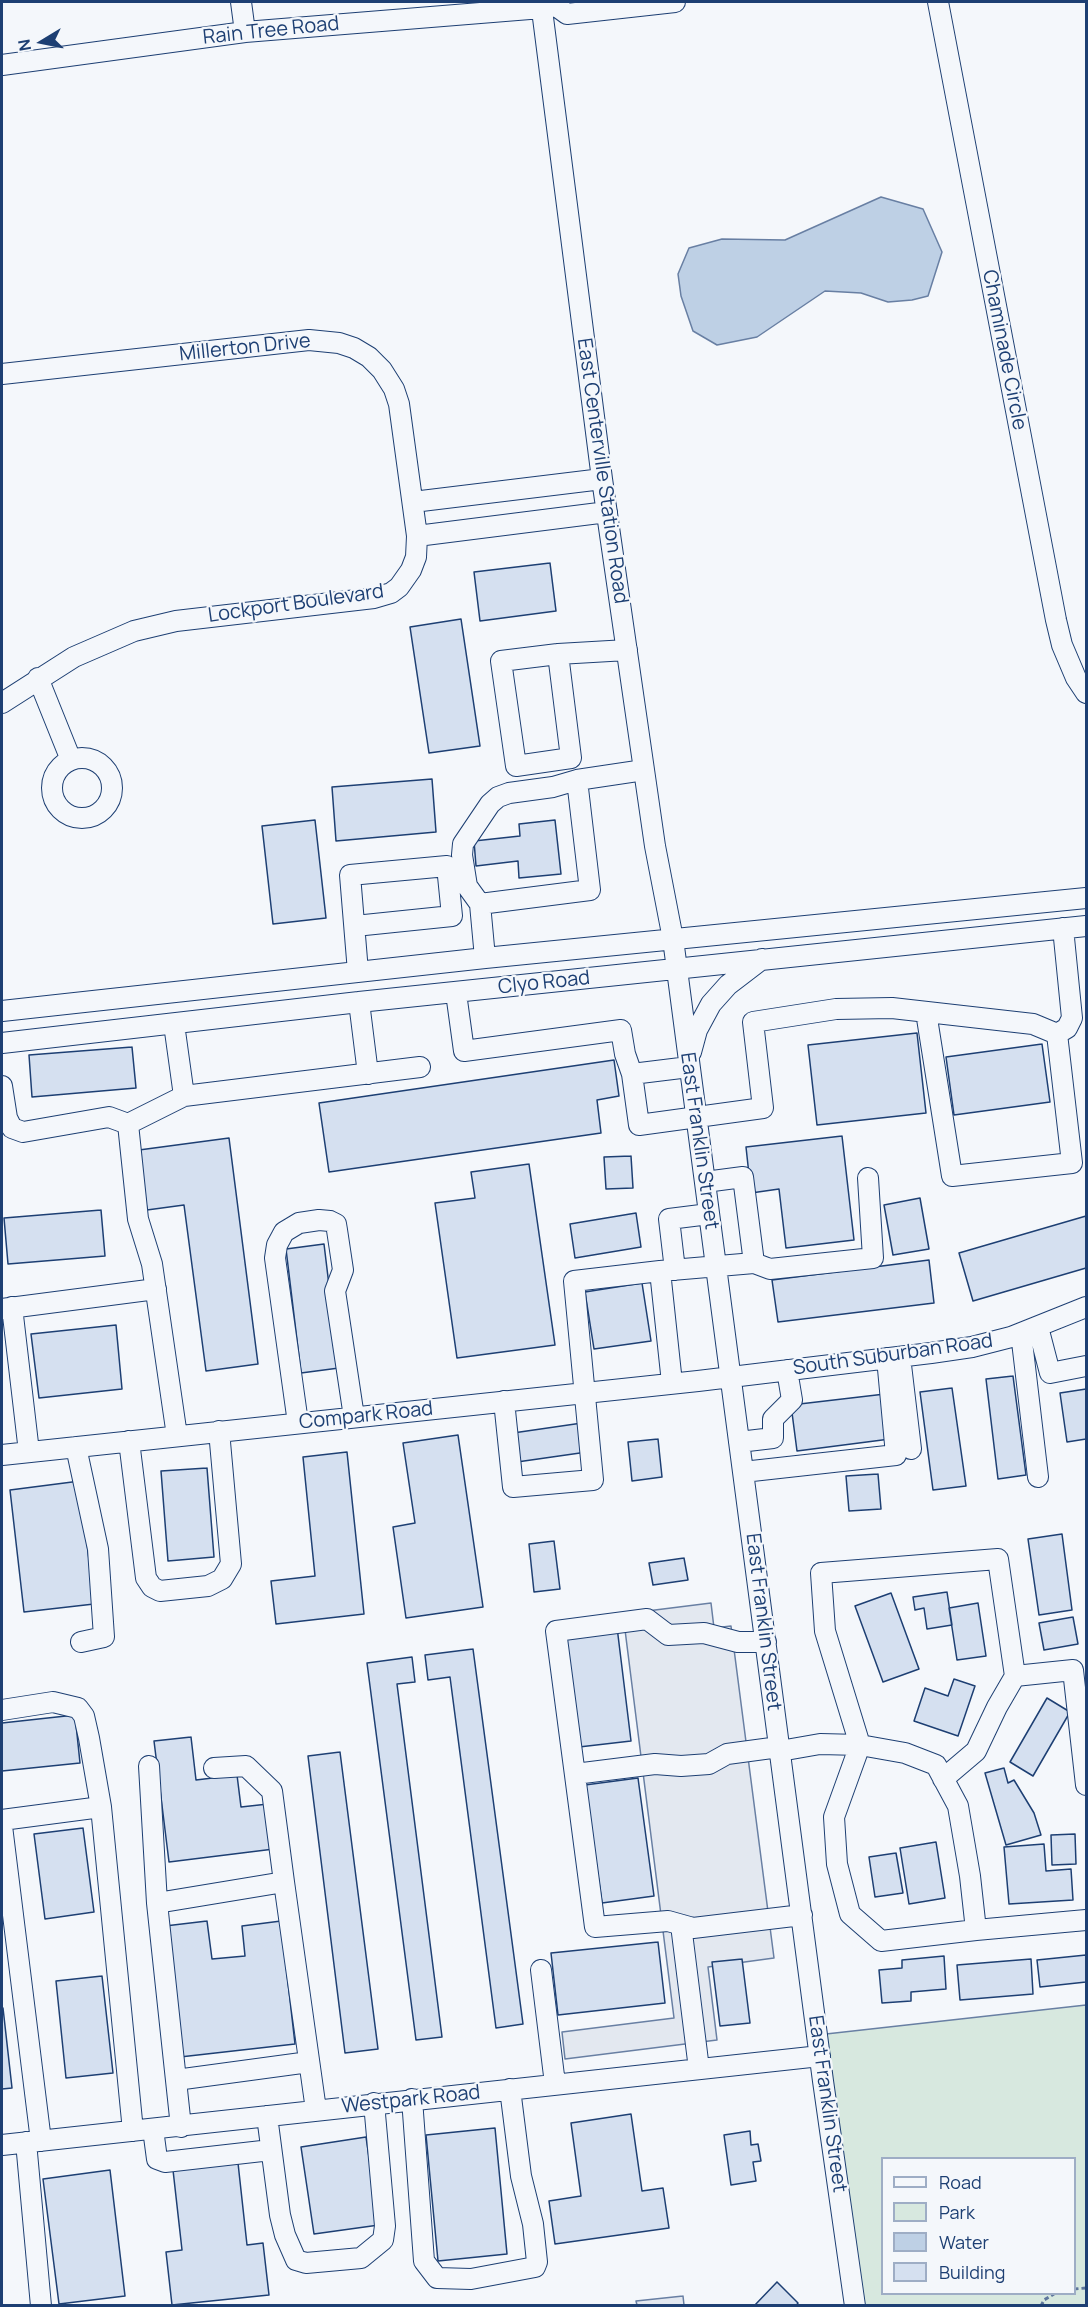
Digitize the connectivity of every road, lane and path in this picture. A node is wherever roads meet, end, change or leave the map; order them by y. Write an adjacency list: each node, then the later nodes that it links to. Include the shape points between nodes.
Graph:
1 (241, 2): 5 (street)
2 (675, 2): 4 (street, Rain Tree Road, via 567,14)
3 (938, 2): 15 (street, Chaminade Circle, via 1056,620 1062,645)
4 (550, 4): 5 (street, Rain Tree Road); 8 (street, East Centerville Station Road)
5 (245, 32): 6 (street, Rain Tree Road)
6 (2, 65)
7 (2, 374): 9 (street, Millerton Drive, via 309,340 339,343 369,357 394,389)
8 (602, 478): 9 (street); 10 (street, East Centerville Station Road)
9 (413, 502): 11 (street, Millerton Drive)
10 (606, 512): 11 (street); 12 (street, East Centerville Station Road)
11 (417, 536): 14 (street, Lockport Boulevard, via 411,570 391,593 176,621 134,631)
12 (627, 650): 13 (street); 18 (street, East Centerville Station Road)
13 (558, 654): 13 (street, via 501,661 516,766 571,758)
14 (38, 678): 16 (street, Lockport Boulevard); 17 (street)
15 (1086, 693)
16 (2, 703)
17 (71, 760)
18 (644, 770): 19 (street); 25 (street, East Centerville Station Road)
19 (577, 780): 21 (street, via 498,797 477,821 463,844 462,855 467,886); 21 (street, via 591,890)
20 (1086, 898): 25 (street, Clyo Road)
21 (480, 904): 26 (street)
22 (355, 926): 22 (street, via 350,875 447,866 452,916); 29 (street)
23 (1086, 926): 24 (street, Clyo Road)
24 (1063, 928): 27 (street, Clyo Road); 31 (street)
25 (673, 939): 26 (street, Clyo Road); 28 (street, East Franklin Street)
26 (485, 958): 29 (street, Clyo Road)
27 (762, 959): 28 (street, Clyo Road); 38 (street, via 711,1004 697,1030)
28 (676, 968): 30 (street, Clyo Road); 38 (street, East Franklin Street)
29 (358, 972): 33 (street, Clyo Road)
30 (456, 993): 32 (street, Clyo Road); 41 (street, via 464,1051 621,1030)
31 (1078, 993): 36 (street, via 1067,1028)
32 (359, 1002): 35 (street, Clyo Road); 40 (street)
33 (2, 1011)
34 (926, 1012): 36 (street, via 1033,1024); 36 (street, via 952,1176 1072,1163); 44 (street, via 836,1009 753,1022 763,1108)
35 (174, 1024): 37 (street, Clyo Road); 43 (street)
36 (1057, 1034)
37 (2, 1043)
38 (689, 1064): 41 (street); 44 (street, East Franklin Street)
39 (420, 1066): 40 (street)
40 (368, 1074): 43 (street)
41 (632, 1074): 44 (street, via 639,1125)
42 (2, 1086): 45 (street, via 7,1118 12,1128 23,1132 109,1117)
43 (184, 1096): 45 (street)
44 (696, 1117): 47 (street, East Franklin Street)
45 (128, 1124): 52 (street, via 138,1219)
46 (868, 1178): 49 (street, via 873,1258 770,1269)
47 (705, 1182): 48 (street, East Franklin Street); 49 (street, via 743,1177)
48 (709, 1214): 50 (street, East Franklin Street); 51 (street, via 669,1220)
49 (754, 1263): 50 (street)
50 (716, 1267): 51 (street); 59 (street, East Franklin Street)
51 (668, 1271): 60 (street); 61 (street, via 574,1281)
52 (156, 1289): 54 (street); 66 (street)
53 (1086, 1307): 55 (street, South Suburban Road)
54 (7, 1308): 72 (street)
55 (1030, 1330): 56 (street, South Suburban Road, via 972,1347); 57 (street, via 1050,1373); 76 (street)
56 (894, 1358): 58 (street, South Suburban Road); 71 (street); 74 (street, via 896,1455)
57 (1086, 1366)
58 (787, 1370): 59 (street, South Suburban Road); 67 (street, via 792,1400 772,1419)
59 (731, 1377): 60 (street, Compark Road); 69 (street, East Franklin Street)
60 (672, 1383): 61 (street, Compark Road)
61 (586, 1392): 62 (street, Compark Road); 62 (street, via 593,1480 513,1487)
62 (504, 1401): 63 (street, Compark Road)
63 (354, 1417): 64 (street, Compark Road); 64 (street, via 335,1291 343,1270 338,1230 336,1224 319,1220 284,1232 277,1245)
64 (298, 1423): 65 (street, Compark Road)
65 (219, 1431): 66 (street, Compark Road); 68 (street, via 231,1564 222,1579 208,1586 160,1591 146,1578)
66 (177, 1436): 68 (street, Compark Road)
67 (773, 1438): 69 (street); 74 (street)
68 (129, 1441): 70 (street, Compark Road)
69 (739, 1442): 75 (street, East Franklin Street)
70 (76, 1447): 72 (street, Compark Road); 77 (street, via 98,1549 104,1637)
71 (911, 1449)
72 (29, 1452): 73 (street, Compark Road)
73 (2, 1455)
74 (777, 1469): 75 (street)
75 (743, 1472): 78 (street, East Franklin Street)
76 (1038, 1477)
77 (81, 1642)
78 (766, 1642): 82 (street, East Franklin Street); 85 (street, via 738,1642 705,1634 668,1635 647,1619 556,1631)
79 (1015, 1677): 81 (street, via 998,1559 821,1573 825,1631); 86 (street, via 976,1751); 87 (street, via 1073,1670)
80 (2, 1710): 88 (street, via 53,1702 78,1708 84,1716)
81 (860, 1745): 82 (street); 86 (street, via 905,1753 936,1765); 96 (street, via 834,1817 837,1864 850,1914 881,1941)
82 (780, 1749): 85 (street, via 727,1754 710,1764 655,1764); 93 (street, East Franklin Street)
83 (149, 1766): 92 (street)
84 (214, 1768): 91 (street, via 246,1766 272,1791)
85 (575, 1774): 95 (street, via 595,1927 668,1921)
86 (943, 1779): 96 (street, via 958,1806)
87 (1086, 1785)
88 (101, 1807): 89 (street); 109 (street)
89 (2, 1820)
90 (2, 1826): 110 (street)
91 (284, 1882): 92 (street); 99 (street)
92 (157, 1903): 101 (street)
93 (802, 1915): 95 (street, via 693,1928); 98 (street, East Franklin Street)
94 (1086, 1920): 96 (street)
95 (681, 1924): 100 (street)
96 (976, 1930)
97 (541, 1970): 102 (street)
98 (820, 2056): 100 (street, Westpark Road); 115 (street, East Franklin Street)
99 (309, 2062): 101 (street); 106 (street)
100 (699, 2069): 102 (street, Westpark Road)
101 (176, 2080): 108 (street)
102 (555, 2084): 103 (street, Westpark Road)
103 (510, 2089): 104 (street, Westpark Road); 104 (street, via 537,2262 535,2267 471,2279 437,2278 424,2261)
104 (412, 2099): 105 (street, Westpark Road)
105 (374, 2103): 106 (street, Westpark Road); 112 (street, via 385,2226 383,2240 361,2258 306,2263 296,2260 280,2215)
106 (316, 2110): 107 (street, Westpark Road)
107 (267, 2116): 108 (street, Westpark Road); 112 (street)
108 (181, 2127): 109 (street, Westpark Road)
109 (143, 2130): 110 (street, Westpark Road); 112 (street, via 157,2159 165,2162)
110 (33, 2141): 111 (street, Westpark Road); 114 (street)
111 (2, 2145)
112 (272, 2150)
113 (1052, 2295): 116 (path)
114 (41, 2306)
115 (855, 2306)
116 (1041, 2306)

